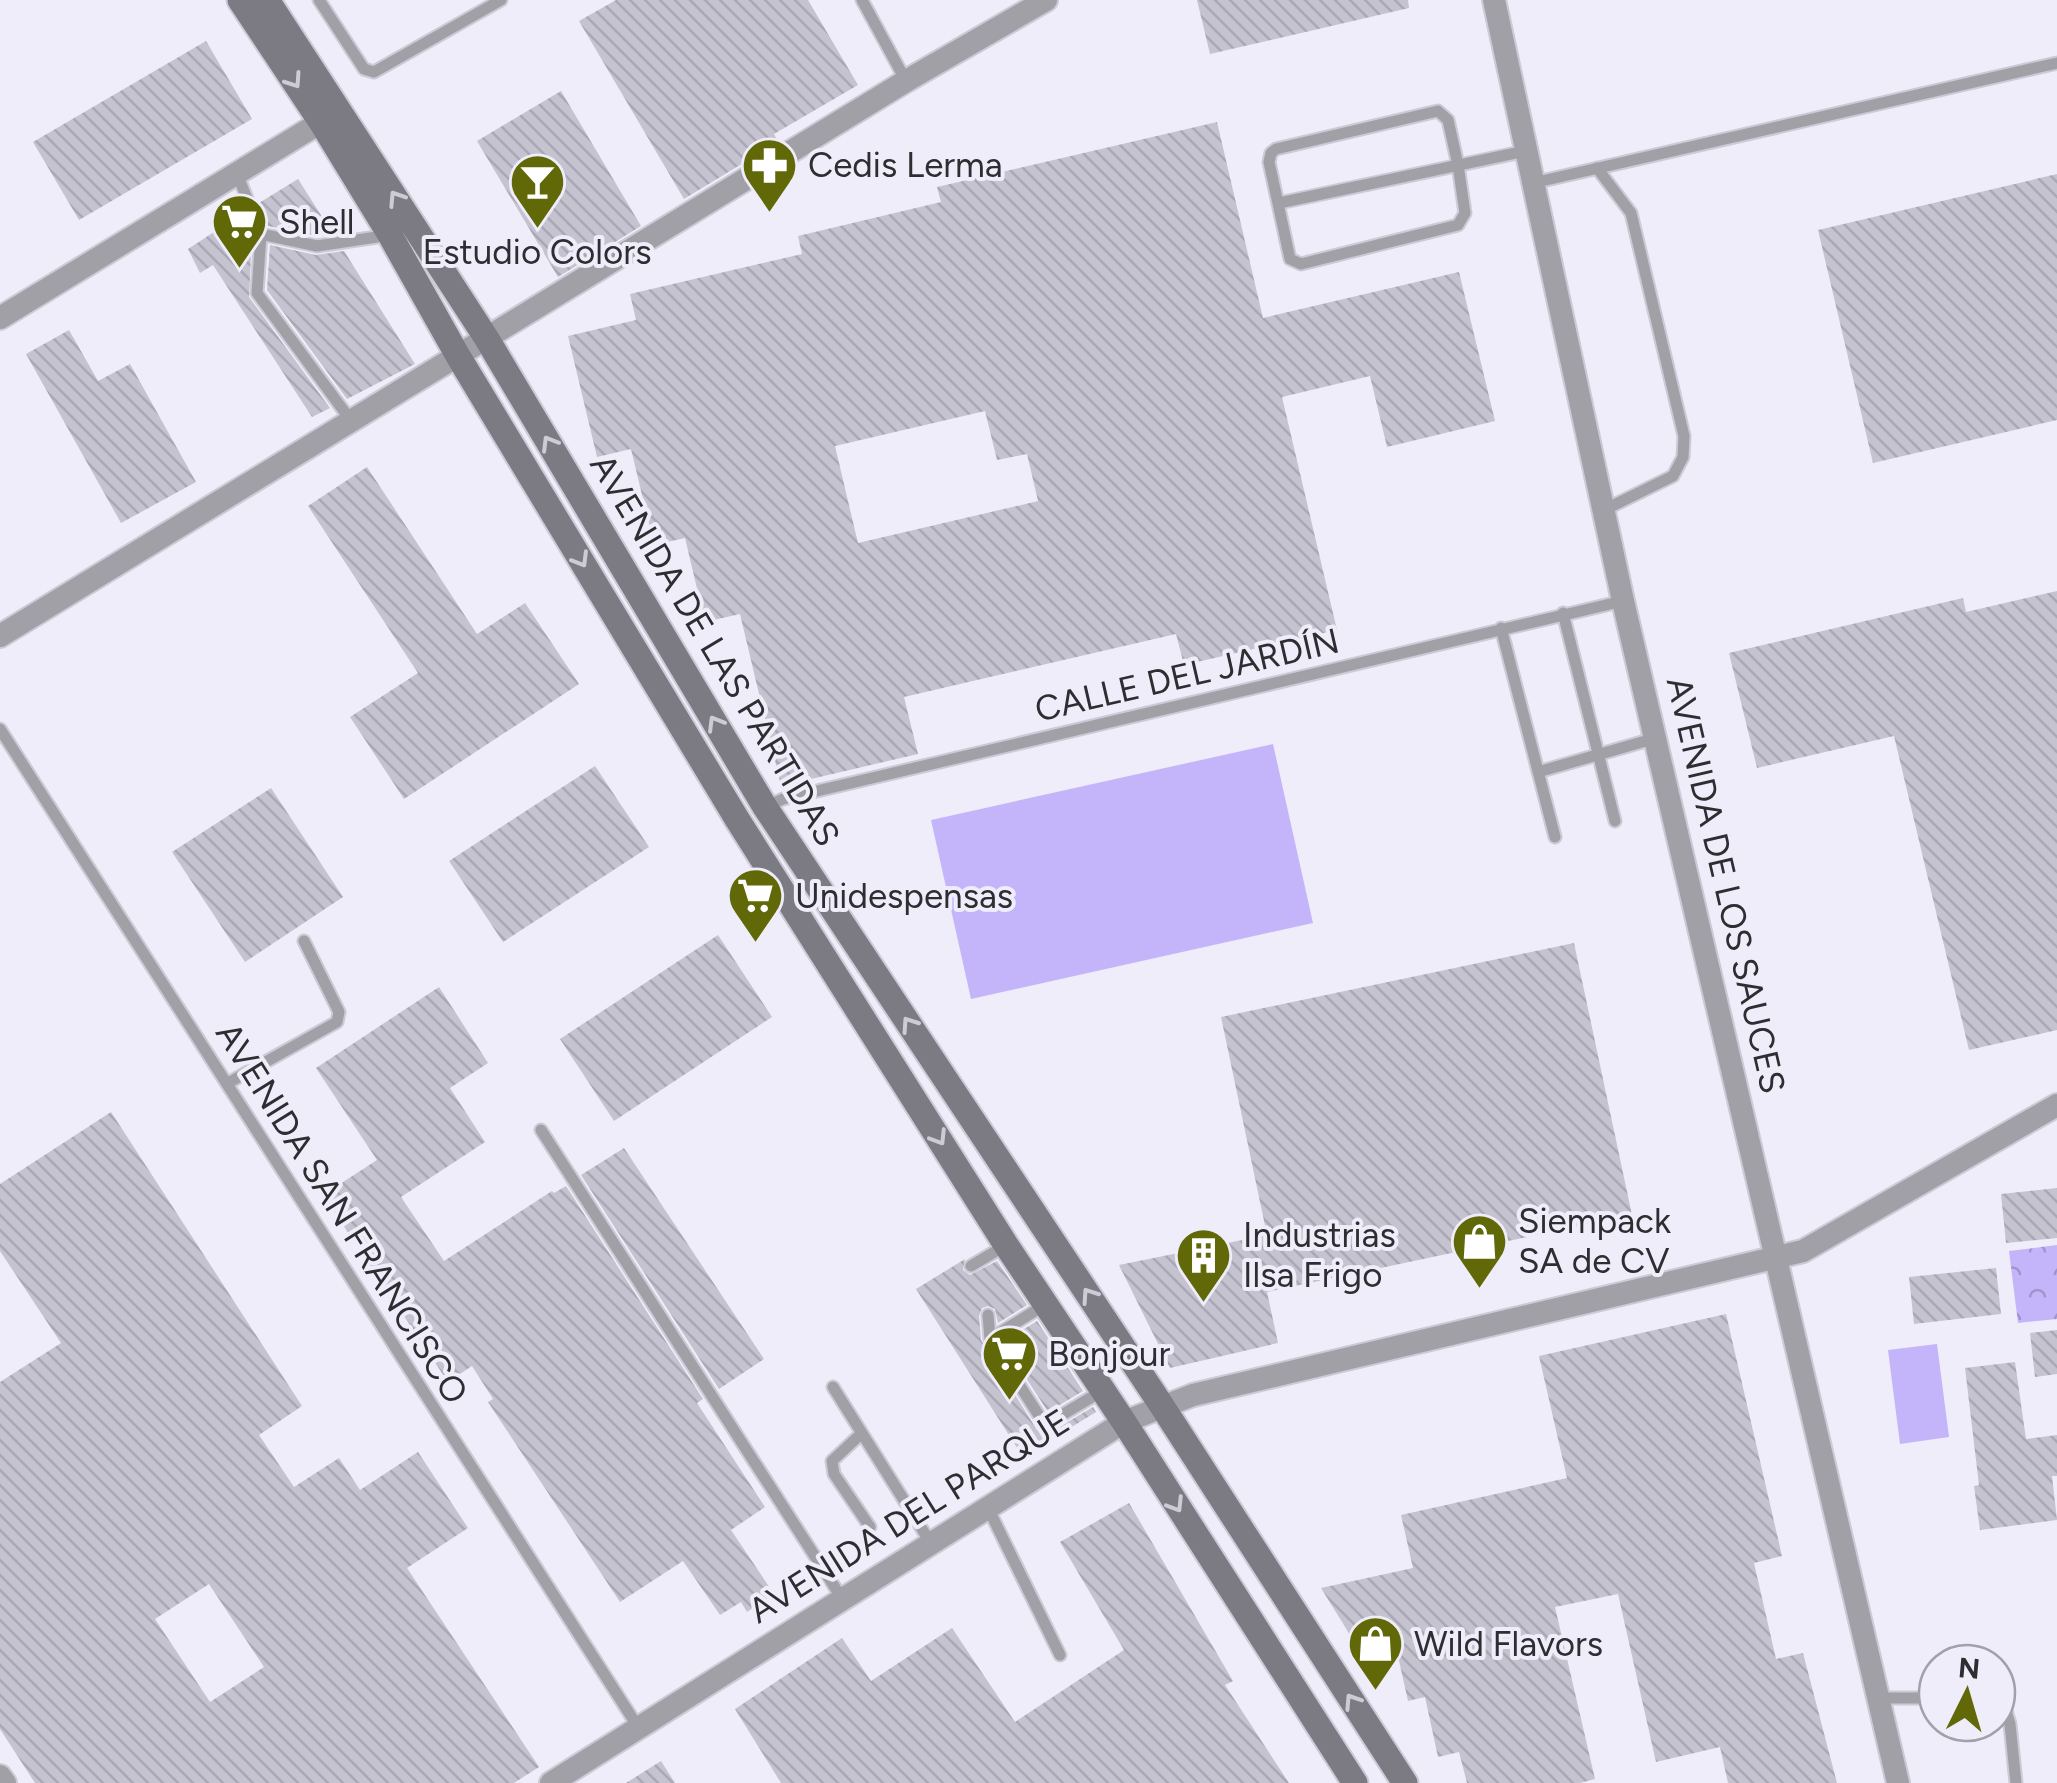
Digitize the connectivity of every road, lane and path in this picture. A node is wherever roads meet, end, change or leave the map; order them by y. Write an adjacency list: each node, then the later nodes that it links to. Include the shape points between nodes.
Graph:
1 (240, 0): 10 (main road, AVENIDA DE LAS PARTIDAS, one-way to 10)
2 (267, 0): 20 (main road, AVENIDA DE LAS PARTIDAS, one-way to 2)
3 (319, 0): 4 (lane, via 364,69 374,72)
4 (501, 0)
5 (862, 0): 9 (lane)
6 (1046, 0): 9 (street)
7 (1494, 0): 11 (street, AVENIDA DE LOS SAUCES)
8 (2057, 63): 13 (lane)
9 (906, 81): 20 (street)
10 (321, 122): 14 (street); 18 (main road, AVENIDA DE LAS PARTIDAS)
11 (1526, 151): 12 (lane); 15 (street, AVENIDA DE LOS SAUCES)
12 (1458, 165): 16 (lane); 16 (lane, via 1448,120 1438,112 1276,149 1269,162); 16 (lane, via 1465,213 1458,225 1301,264 1290,259)
13 (1597, 168): 15 (lane); 23 (lane, via 1631,213 1684,436 1673,476)
14 (238, 176): 17 (lane); 19 (street)
15 (1532, 183): 23 (street, AVENIDA DE LOS SAUCES)
16 (1279, 204)
17 (261, 234): 18 (lane, via 317,246); 22 (lane, via 257,292)
18 (390, 235): 21 (main road, AVENIDA DE LAS PARTIDAS)
19 (0, 318)
20 (487, 338): 21 (street); 32 (main road, AVENIDA DE LAS PARTIDAS, one-way to 20)
21 (458, 356): 22 (street); 39 (main road, AVENIDA DE LAS PARTIDAS, one-way to 39, via 737,820)
22 (352, 422): 27 (street)
23 (1604, 510): 24 (street, AVENIDA DE LOS SAUCES)
24 (1623, 601): 25 (lane, CALLE DEL JARDÍN); 29 (street, AVENIDA DE LOS SAUCES)
25 (1563, 613): 26 (lane, CALLE DEL JARDÍN); 30 (lane)
26 (1501, 628): 31 (lane); 32 (lane, CALLE DEL JARDÍN)
27 (0, 636)
28 (0, 729): 36 (lane, AVENIDA SAN FRANCISCO)
29 (1656, 738): 30 (lane); 40 (street, AVENIDA DE LOS SAUCES)
30 (1598, 754): 31 (lane); 33 (lane)
31 (1538, 772): 34 (lane)
32 (764, 807): 47 (main road, AVENIDA DE LAS PARTIDAS, one-way to 32)
33 (1616, 821)
34 (1555, 837)
35 (304, 940): 36 (lane, via 338,1012 336,1022)
36 (228, 1083): 57 (lane, AVENIDA SAN FRANCISCO)
37 (2057, 1105): 40 (street, AVENIDA DEL PARQUE, via 1826,1240)
38 (541, 1130): 53 (lane)
39 (1006, 1245): 41 (lane); 42 (main road, AVENIDA DE LAS PARTIDAS)
40 (1776, 1258): 47 (street, AVENIDA DEL PARQUE); 55 (street, AVENIDA DE LOS SAUCES)
41 (971, 1266)
42 (1046, 1304): 44 (lane); 46 (main road, AVENIDA DE LAS PARTIDAS)
43 (988, 1314): 44 (lane)
44 (990, 1338): 46 (lane, via 1045,1424)
45 (833, 1386): 49 (lane)
46 (1102, 1391): 48 (main road, AVENIDA DE LAS PARTIDAS)
47 (1162, 1406): 48 (street, AVENIDA DEL PARQUE); 63 (main road, AVENIDA DE LAS PARTIDAS, one-way to 47)
48 (1124, 1422): 50 (street, AVENIDA DEL PARQUE); 62 (main road, AVENIDA DE LAS PARTIDAS, one-way to 62)
49 (862, 1433): 51 (lane, via 832,1462); 52 (lane)
50 (989, 1510): 52 (street, AVENIDA DEL PARQUE); 54 (lane)
51 (870, 1527)
52 (932, 1545): 53 (street, AVENIDA DEL PARQUE)
53 (843, 1600): 57 (street, AVENIDA DEL PARQUE)
54 (1060, 1654)
55 (1878, 1698): 56 (lane); 64 (street, AVENIDA DE LOS SAUCES)
56 (1917, 1698)
57 (638, 1727): 61 (street, AVENIDA DEL PARQUE)
58 (2012, 1743): 65 (lane)
59 (0, 1776): 60 (street)
60 (4, 1783)
61 (550, 1783)
62 (1355, 1783)
63 (1405, 1783)
64 (1898, 1783)
65 (2016, 1783)

